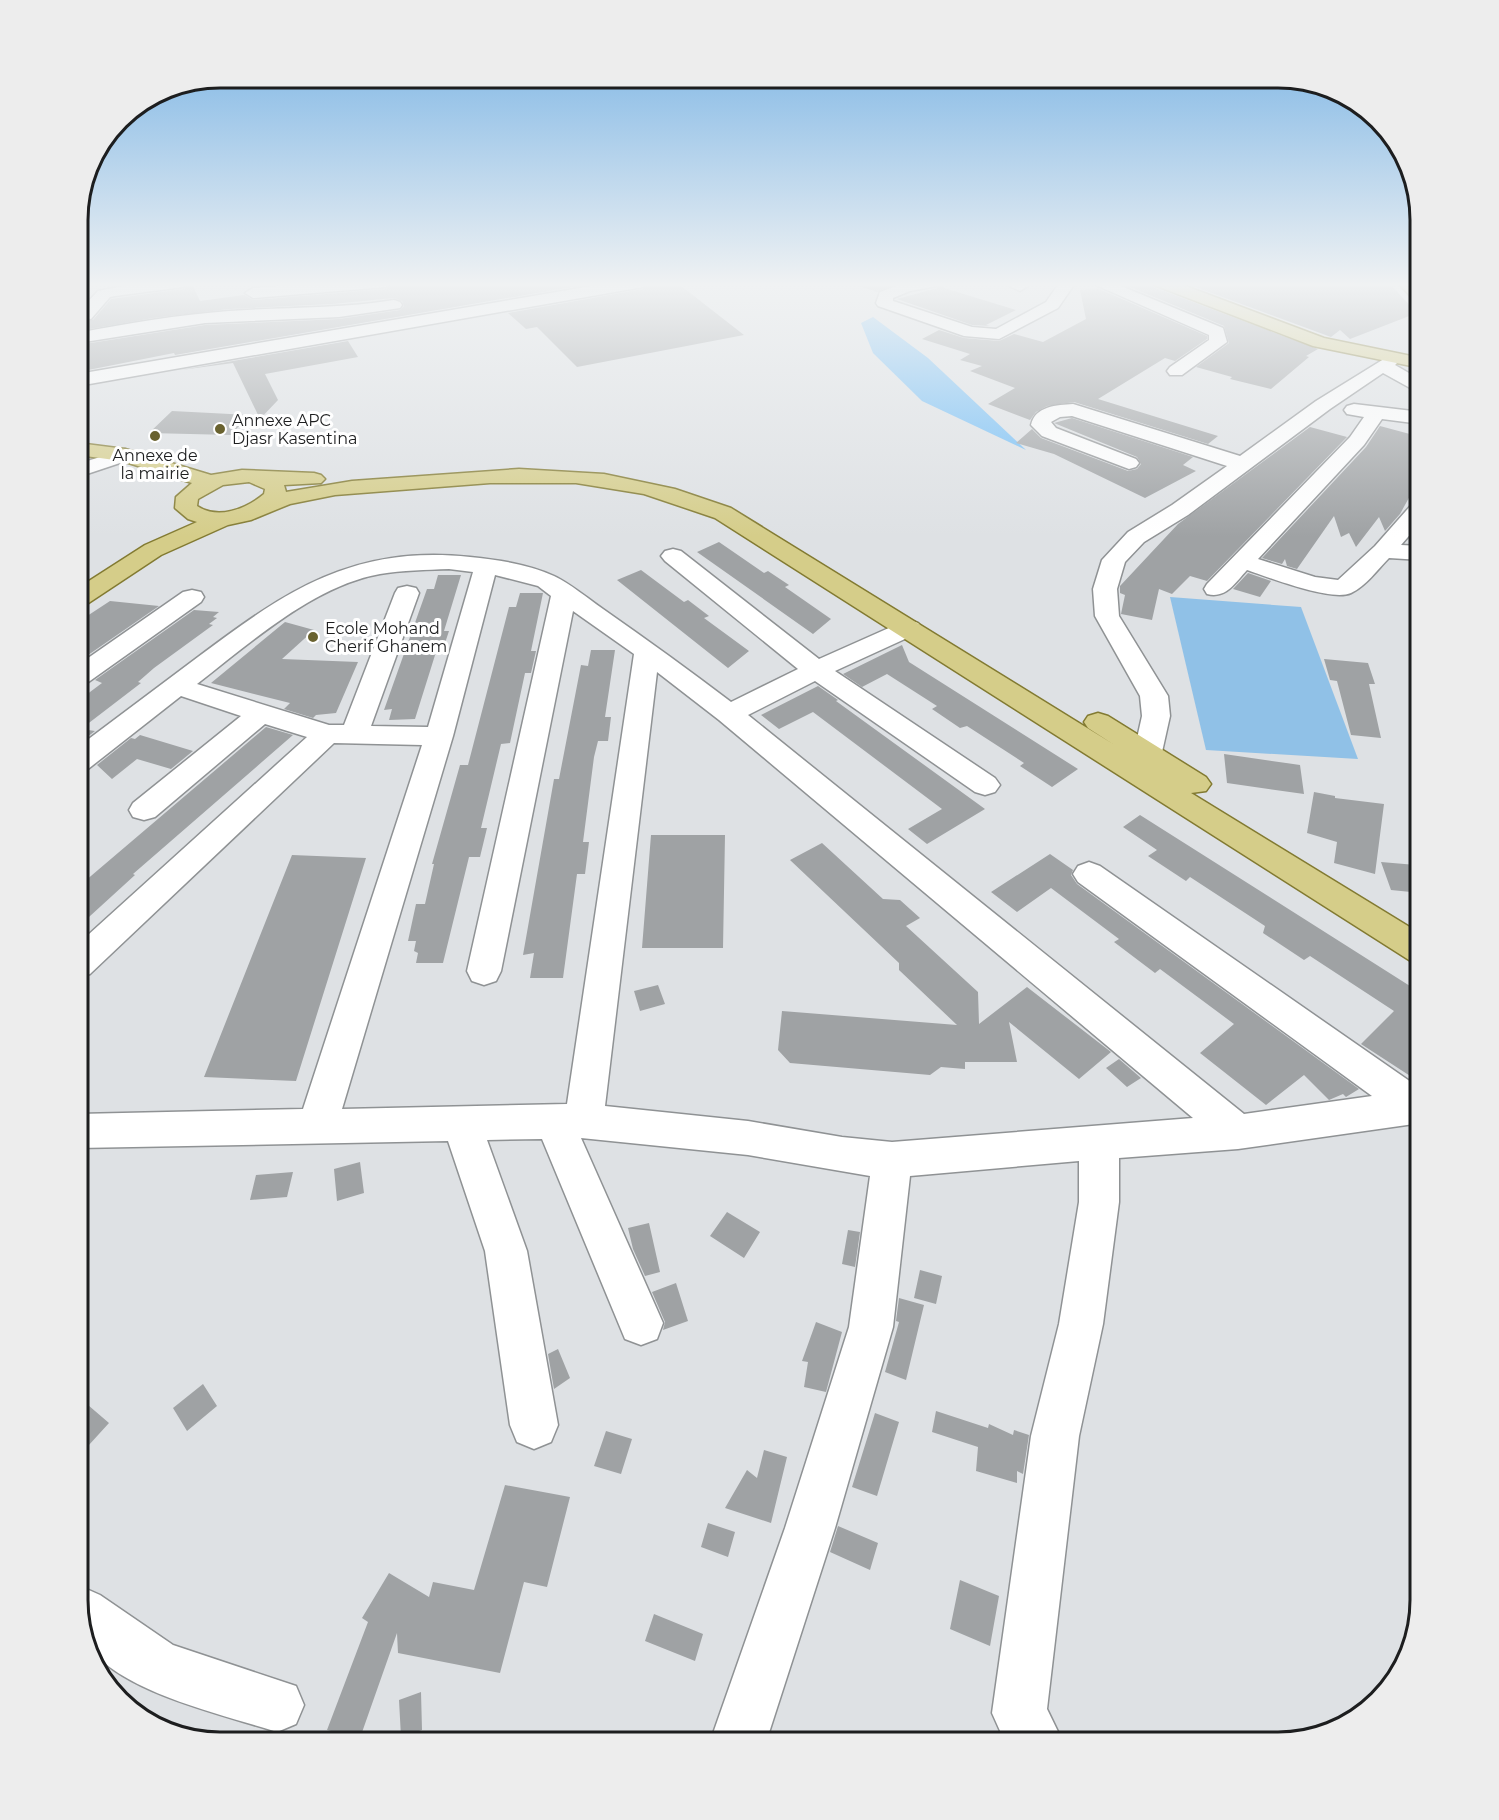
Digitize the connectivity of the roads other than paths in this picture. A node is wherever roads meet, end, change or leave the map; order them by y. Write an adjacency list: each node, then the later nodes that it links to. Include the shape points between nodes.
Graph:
1 (153, 367): 6 (street)
2 (1181, 367): 5 (street)
3 (1381, 367): 8 (street)
4 (1394, 367): 7 (street)
5 (1176, 370)
6 (89, 378)
7 (1410, 379)
8 (1323, 405): 9 (street); 14 (street)
9 (1376, 414): 10 (street); 25 (street, via 1357,441)
10 (1410, 417)
11 (89, 450): 12 (main road)
12 (124, 455): 15 (street); 17 (main road)
13 (1129, 463): 14 (street, via 1048,432 1041,425 1042,420 1054,411 1073,410)
14 (1242, 464): 42 (street, via 1136,537 1114,560 1105,589 1107,616 1154,696 1156,706)
15 (89, 467)
16 (263, 478): 17 (main road, via 238,476); 19 (main road, via 276,489); 42 (main road, via 316,479 562,466 609,470 696,489 782,529)
17 (210, 482): 18 (main road, via 193,491)
18 (184, 502): 20 (main road, via 186,508 200,517); 27 (main road, via 159,529)
19 (267, 504): 20 (main road); 33 (main road, via 310,491 479,478 583,478 631,484 723,513)
20 (226, 518): 29 (main road, via 153,550)
21 (1410, 520): 22 (street)
22 (1383, 551): 23 (street); 25 (street, via 1344,588 1312,584)
23 (1410, 552)
24 (673, 556): 36 (street)
25 (1242, 561): 28 (street)
26 (486, 566): 31 (street, via 546,581); 37 (street, via 408,563 346,576 292,601); 41 (street)
27 (89, 573)
28 (1215, 589)
29 (89, 592)
30 (407, 593): 40 (street)
31 (564, 593): 34 (street); 50 (street)
32 (192, 597): 35 (street)
33 (909, 628): 36 (street); 42 (main road)
34 (646, 651): 39 (street); 53 (street)
35 (89, 670)
36 (816, 670): 39 (street); 44 (street)
37 (177, 686): 38 (street); 43 (street)
38 (261, 713): 40 (street); 45 (street)
39 (729, 714): 57 (street)
40 (340, 735): 41 (street); 49 (street)
41 (439, 736): 55 (street)
42 (1126, 752): 47 (main road); 48 (main road)
43 (89, 754)
44 (985, 785)
45 (144, 810)
46 (1089, 874): 51 (street)
47 (1410, 919)
48 (1410, 944)
49 (88, 956)
50 (484, 971)
51 (1410, 1101)
52 (1410, 1108): 57 (street)
53 (569, 1121): 54 (street); 59 (street, via 748,1138); 60 (street)
54 (461, 1123): 55 (street); 61 (street, via 506,1251)
55 (317, 1126): 56 (street)
56 (88, 1131)
57 (1238, 1132): 58 (street)
58 (1099, 1143): 59 (street); 65 (street, via 1099,1202 1081,1324 1055,1436 1028,1631 1019,1713)
59 (891, 1160): 64 (street, via 871,1328 810,1528)
60 (641, 1323)
61 (534, 1425)
62 (90, 1619): 63 (street, via 159,1667)
63 (277, 1705)
64 (741, 1732)
65 (1029, 1732)

